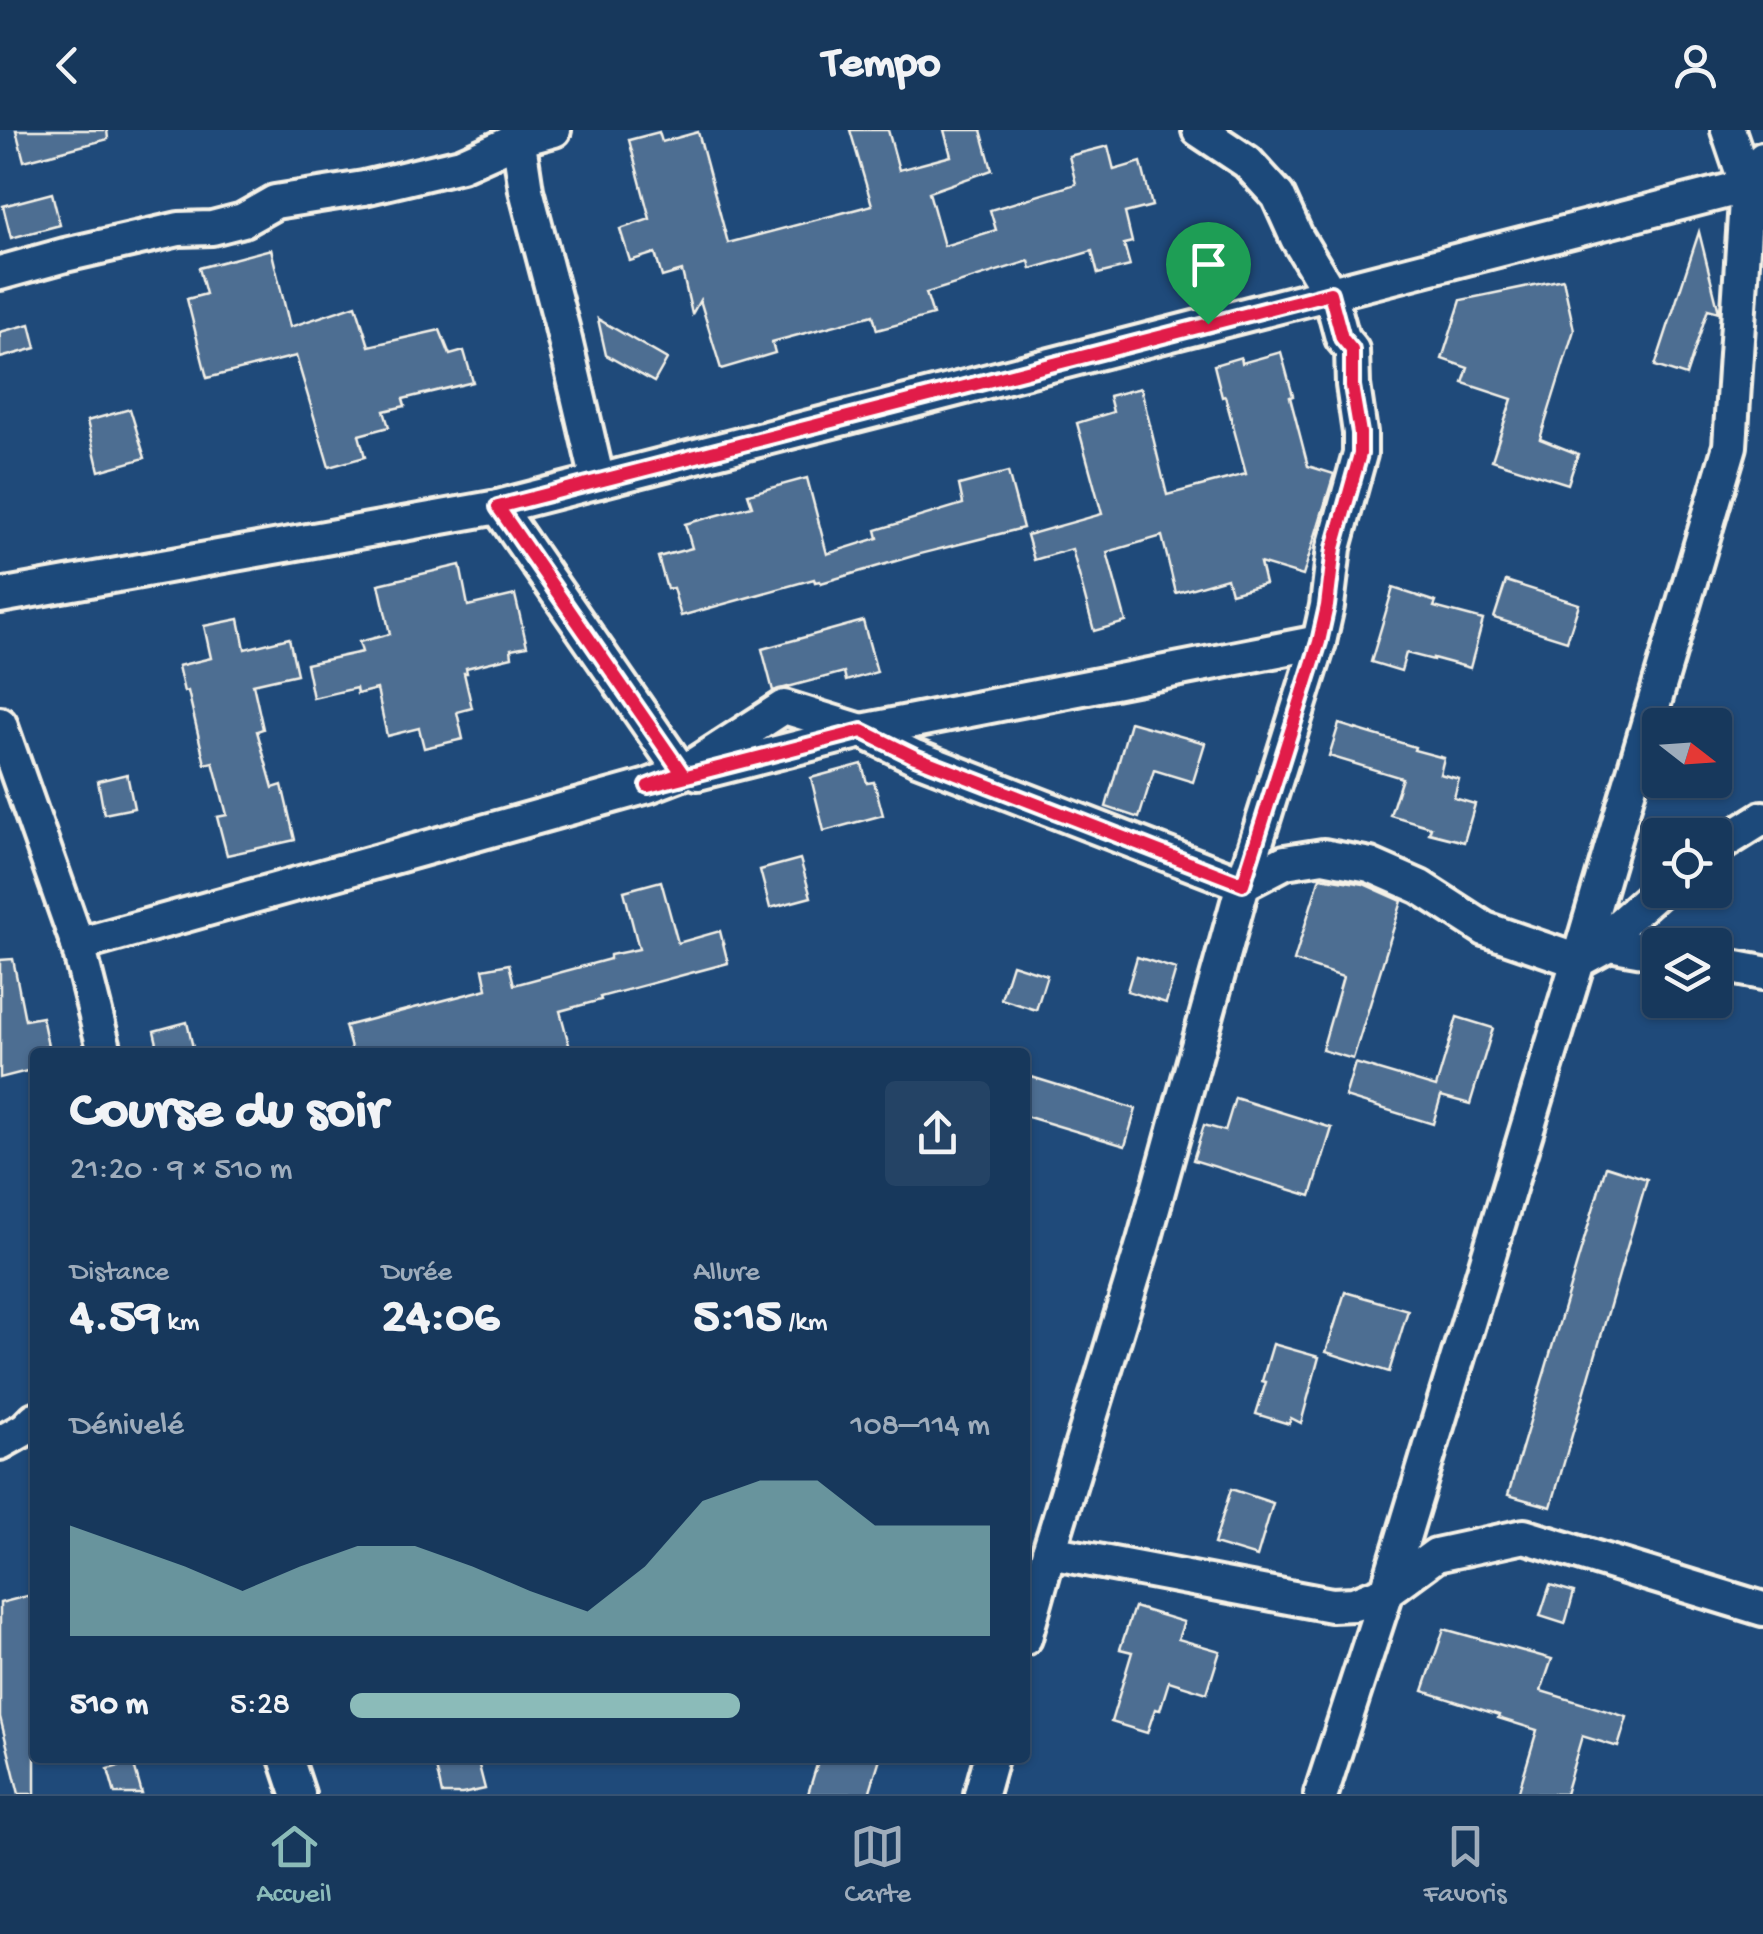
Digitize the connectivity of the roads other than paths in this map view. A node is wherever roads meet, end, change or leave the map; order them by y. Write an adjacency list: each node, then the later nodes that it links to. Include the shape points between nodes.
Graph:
1 (554, 130): 4 (street)
2 (1199, 130): 7 (street, via 1247,162 1278,196)
3 (1728, 130): 5 (street)
4 (517, 135): 6 (street, via 460,166 274,202 243,220 84,250); 9 (street)
5 (1755, 173): 7 (street); 8 (street)
6 (0, 274)
7 (1330, 293): 9 (street); 12 (street, via 1342,338 1352,350 1360,454 1334,548)
8 (1750, 331): 23 (street, via 1730,446)
9 (598, 482): 10 (street)
10 (498, 507): 11 (street); 15 (street)
11 (0, 596)
12 (1319, 642): 14 (street); 19 (street)
13 (0, 724): 21 (street)
14 (862, 731): 15 (street, via 784,707); 16 (street); 19 (street)
15 (682, 773): 16 (street)
16 (648, 786): 21 (street)
17 (1763, 818): 18 (street)
18 (1732, 837)
19 (1243, 884): 23 (street, via 1285,862 1324,856 1370,865 1420,887 1485,929); 29 (street)
20 (1642, 905): 23 (street)
21 (78, 945): 26 (street)
22 (1642, 950): 23 (street, via 1609,944)
23 (1578, 961): 30 (street)
24 (1732, 967): 25 (street)
25 (1763, 973)
26 (104, 1048)
27 (30, 1424): 28 (street)
28 (0, 1443)
29 (1049, 1552): 30 (street, via 1331,1605); 32 (street)
30 (1388, 1591): 31 (street, via 1436,1555 1524,1536); 37 (street)
31 (1763, 1609)
32 (1030, 1620)
33 (288, 1763): 35 (street)
34 (990, 1763): 36 (street)
35 (298, 1794)
36 (981, 1794)
37 (1322, 1794)

